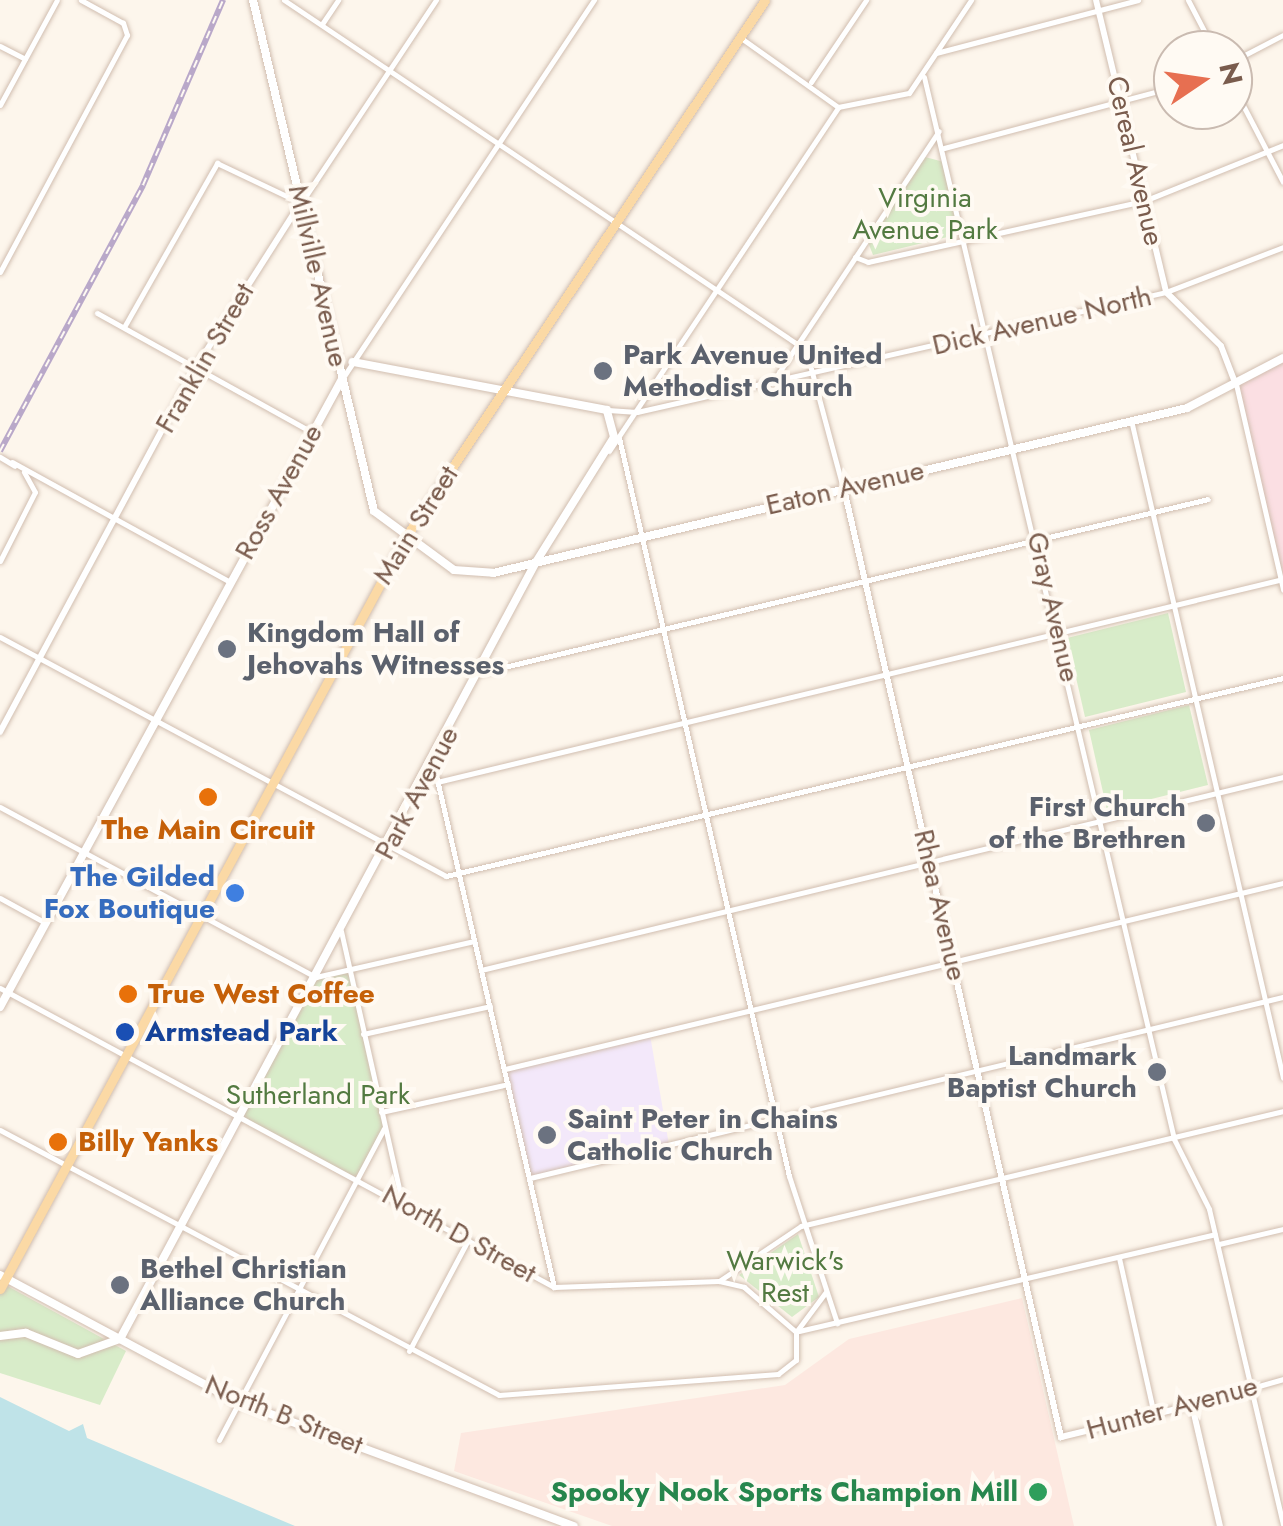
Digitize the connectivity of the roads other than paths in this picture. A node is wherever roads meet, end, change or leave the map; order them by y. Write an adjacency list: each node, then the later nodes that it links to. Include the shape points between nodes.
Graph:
1 (57, 0): 22 (street)
2 (82, 0): 43 (street, via 128,28)
3 (253, 0): 38 (main road, Millville Avenue)
4 (284, 0): 15 (street)
5 (338, 0): 15 (street)
6 (436, 0): 23 (street, Franklin Street)
7 (594, 0): 32 (street, Ross Avenue)
8 (765, 0): 18 (main road, Main Street)
9 (866, 0): 25 (street)
10 (971, 0): 21 (street)
11 (1096, 0): 14 (street, Cereal Avenue)
12 (1138, 0): 14 (street)
13 (1188, 0): 16 (street)
14 (1100, 16): 21 (street); 29 (street, Cereal Avenue)
15 (322, 24): 23 (street)
16 (1204, 30)
17 (1283, 35): 20 (street)
18 (741, 38): 25 (street); 39 (main road, Main Street)
19 (0, 46): 22 (street)
20 (1253, 50)
21 (932, 53): 24 (street)
22 (25, 60): 27 (street)
23 (389, 71): 32 (street); 38 (street, Franklin Street)
24 (924, 77): 28 (street, via 909,92); 31 (street, Gray Avenue)
25 (810, 82): 28 (street)
26 (1153, 95): 29 (street)
27 (0, 105)
28 (838, 106): 45 (street, Park Avenue)
29 (1123, 106): 34 (street); 37 (street, Cereal Avenue)
30 (1253, 125): 35 (street)
31 (939, 131): 34 (street, Gray Avenue); 42 (street)
32 (498, 143): 39 (street); 52 (street, Ross Avenue)
33 (1283, 145): 35 (street)
34 (944, 148): 40 (street, Gray Avenue)
35 (1267, 153): 36 (street); 37 (street)
36 (1283, 182)
37 (1144, 201): 40 (street); 46 (street, Cereal Avenue)
38 (300, 204): 48 (street, via 217,163); 53 (street, Franklin Street); 55 (main road, Millville Avenue)
39 (616, 223): 45 (street); 58 (main road, Main Street)
40 (966, 241): 42 (street); 49 (street, Gray Avenue)
41 (1283, 246): 46 (street, Dick Avenue North)
42 (855, 257): 50 (street)
43 (2, 261): 44 (street)
44 (0, 272)
45 (716, 290): 50 (street); 60 (street, Park Avenue)
46 (1166, 292): 49 (street, Dick Avenue North); 57 (street, via 1221,346)
47 (97, 313): 48 (street)
48 (124, 327): 53 (street)
49 (987, 333): 54 (street, Dick Avenue North); 64 (street, Gray Avenue)
50 (795, 343): 54 (street); 56 (street)
51 (1283, 358): 57 (main road, Eaton Avenue)
52 (352, 362): 55 (street, Ross Avenue); 58 (main road, Dick Avenue North)
53 (196, 367): 62 (street); 71 (street, Franklin Street)
54 (817, 373): 56 (street, Dick Avenue North); 68 (street, Rhea Avenue)
55 (342, 379): 62 (main road, Ross Avenue); 73 (main road, Millville Avenue, via 374,511)
56 (772, 383): 60 (street, Dick Avenue North)
57 (1236, 383): 61 (main road, Eaton Avenue, via 1188,408); 77 (street)
58 (502, 391): 59 (main road, Dick Avenue North); 73 (main road, Main Street)
59 (606, 410): 60 (street, Dick Avenue North); 65 (main road)
60 (637, 412): 63 (street, Park Avenue)
61 (1131, 420): 64 (main road, Eaton Avenue); 70 (street)
62 (312, 432): 79 (main road, Ross Avenue)
63 (619, 438): 65 (street, Park Avenue); 72 (street)
64 (1015, 448): 68 (main road, Eaton Avenue); 74 (street, Gray Avenue)
65 (610, 452): 76 (main road, Park Avenue)
66 (0, 457): 75 (street, via 33,482)
67 (12, 462): 71 (street)
68 (843, 488): 72 (main road, Eaton Avenue); 78 (street, Rhea Avenue)
69 (1208, 499): 70 (street)
70 (1152, 513): 74 (street); 81 (street)
71 (114, 520): 79 (street); 85 (street, Franklin Street)
72 (643, 537): 76 (main road, Eaton Avenue); 82 (street)
73 (405, 538): 76 (main road, Eaton Avenue, via 459,571); 98 (main road, Main Street)
74 (1038, 540): 78 (street); 83 (street, Gray Avenue)
75 (0, 561)
76 (536, 562): 87 (main road, Park Avenue)
77 (1282, 580): 80 (street); 81 (street)
78 (865, 581): 82 (street); 86 (street, Rhea Avenue)
79 (230, 582): 90 (main road, Ross Avenue)
80 (1283, 590)
81 (1174, 606): 83 (street); 89 (street)
82 (664, 632): 87 (street); 91 (street)
83 (1059, 632): 86 (street); 92 (street, Gray Avenue)
84 (0, 637): 85 (street)
85 (38, 659): 90 (street); 93 (street, Franklin Street)
86 (887, 672): 91 (street); 95 (street, Rhea Avenue)
87 (479, 673): 94 (main road, Park Avenue)
88 (1283, 678): 89 (street)
89 (1195, 699): 92 (street); 99 (street)
90 (154, 722): 98 (street); 104 (main road, Ross Avenue)
91 (685, 722): 97 (street); 101 (street)
92 (1080, 726): 95 (street); 102 (street, Gray Avenue)
93 (0, 732)
94 (433, 762): 97 (street); 103 (main road, Park Avenue)
95 (908, 766): 101 (street); 105 (street, Rhea Avenue)
96 (1283, 777): 99 (street)
97 (437, 782): 106 (street)
98 (270, 784): 103 (street); 111 (main road, Main Street)
99 (1218, 792): 102 (street); 108 (street)
100 (0, 806): 104 (street)
101 (706, 814): 106 (street); 110 (street)
102 (1102, 820): 105 (street); 112 (street, Gray Avenue)
103 (388, 848): 106 (street, via 437,874); 114 (main road, Park Avenue)
104 (84, 851): 111 (street); 113 (main road, Ross Avenue)
105 (931, 860): 110 (street); 116 (street, Rhea Avenue)
106 (459, 874): 115 (street)
107 (1283, 883): 108 (street)
108 (1240, 894): 112 (street); 122 (street)
109 (0, 898): 113 (street)
110 (728, 910): 118 (street); 125 (street)
111 (200, 915): 119 (street); 128 (main road, Main Street)
112 (1125, 921): 116 (street); 126 (street, Gray Avenue)
113 (44, 922): 120 (main road, Ross Avenue)
114 (341, 931): 117 (street); 119 (main road, Park Avenue)
115 (474, 941): 117 (street); 118 (street)
116 (954, 961): 125 (street); 130 (street, Rhea Avenue)
117 (349, 970): 119 (street); 127 (street)
118 (481, 970): 123 (street)
119 (316, 976): 135 (main road, Park Avenue)
120 (4, 990): 124 (main road, Ross Avenue); 128 (street, North D Street)
121 (1283, 997): 122 (street)
122 (1266, 1001): 126 (street); 131 (street)
123 (490, 1006): 127 (street); 129 (street)
124 (0, 1007)
125 (751, 1012): 129 (street); 136 (street)
126 (1150, 1033): 130 (street); 139 (street, Gray Avenue)
127 (363, 1034): 134 (street)
128 (126, 1054): 135 (street, North D Street); 140 (main road, Main Street)
129 (505, 1069): 132 (street)
130 (978, 1070): 136 (street); 143 (street, Rhea Avenue)
131 (1283, 1078)
132 (508, 1084): 134 (street); 141 (street)
133 (1283, 1111): 139 (street)
134 (380, 1112): 137 (street)
135 (242, 1117): 142 (street, North D Street); 146 (main road, Park Avenue)
136 (777, 1119): 141 (street); 145 (street)
137 (384, 1129): 142 (street); 144 (street)
138 (0, 1130): 140 (street)
139 (1174, 1139): 143 (street); 148 (street, Gray Avenue)
140 (66, 1166): 146 (street); 152 (main road, Main Street)
141 (530, 1178): 155 (street)
142 (358, 1179): 144 (street, North D Street); 157 (street)
143 (1004, 1179): 145 (street); 153 (street, Rhea Avenue)
144 (402, 1202): 149 (street, North D Street)
145 (801, 1226): 154 (street); 158 (street)
146 (180, 1228): 157 (street); 162 (main road, Park Avenue)
147 (1283, 1229): 150 (street)
148 (1215, 1234): 150 (street, Gray Avenue); 151 (street)
149 (468, 1240): 155 (street, North D Street); 163 (street)
150 (1218, 1244): 165 (street, Gray Avenue)
151 (1118, 1258): 153 (street); 168 (street)
152 (2, 1276): 156 (main road, Main Street); 162 (main road, North B Street)
153 (1027, 1278): 159 (street); 169 (street, Rhea Avenue)
154 (720, 1281): 155 (street, North D Street); 160 (street, North D Street, via 744,1287)
155 (554, 1287)
156 (0, 1288)
157 (296, 1291): 163 (street); 166 (street)
158 (824, 1292): 159 (street); 160 (street)
159 (836, 1323): 160 (street)
160 (796, 1332): 163 (street, via 790,1368 752,1382 534,1396 490,1393)
161 (0, 1336): 162 (main road, via 26,1332 78,1354)
162 (120, 1339): 166 (main road, North B Street)
163 (409, 1351)
164 (1283, 1379): 165 (street, Hunter Avenue)
165 (1252, 1386): 167 (street, Hunter Avenue); 171 (street, Gray Avenue)
166 (238, 1402): 170 (street); 172 (main road, North B Street)
167 (1192, 1405): 168 (street, Hunter Avenue); 173 (street)
168 (1154, 1414): 169 (street, Hunter Avenue)
169 (1062, 1437)
170 (218, 1440)
171 (1283, 1524)
172 (574, 1526)
173 (1220, 1526)

